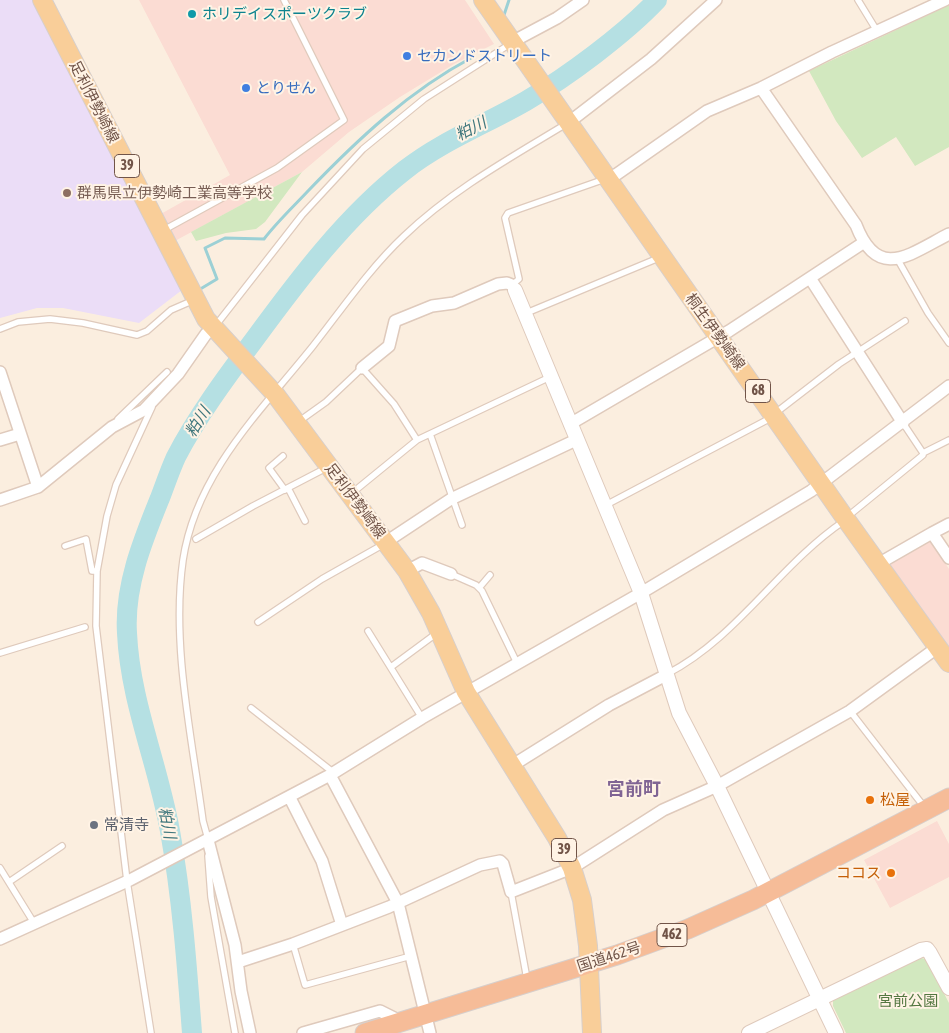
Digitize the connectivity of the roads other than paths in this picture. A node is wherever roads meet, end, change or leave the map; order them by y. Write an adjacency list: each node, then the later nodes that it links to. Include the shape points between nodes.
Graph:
1 (42, 0): 14 (main road, 足利伊勢崎線 / 39)
2 (284, 0): 14 (lane, via 344,120 277,168)
3 (483, 0): 10 (main road, 桐生伊勢崎線 / 68)
4 (583, 0): 10 (street)
5 (716, 0): 12 (street, via 638,70)
6 (858, 0): 9 (lane)
7 (945, 0): 8 (street)
8 (931, 3): 9 (street)
9 (877, 31): 11 (street)
10 (514, 44): 12 (main road, 桐生伊勢崎線 / 68); 25 (lane, via 424,99 364,149 302,214)
11 (761, 88): 13 (street, via 707,110); 16 (street, via 856,225)
12 (567, 121): 13 (main road, 桐生伊勢崎線 / 68); 34 (lane, via 471,182 403,236)
13 (607, 178): 17 (main road, 桐生伊勢崎線 / 68); 20 (lane, via 508,213 505,218 519,279)
14 (160, 232): 21 (main road, 足利伊勢崎線 / 39)
15 (949, 234): 18 (street)
16 (863, 243): 18 (street, via 885,258); 19 (street)
17 (661, 256): 22 (lane); 26 (main road, 桐生伊勢崎線 / 68)
18 (898, 260): 27 (lane)
19 (810, 278): 26 (street); 28 (street)
20 (513, 287): 22 (street); 29 (street, via 503,282 454,303 432,306 396,322 389,346)
21 (195, 300): 24 (lane, via 171,310 137,335 50,319 18,322); 25 (main road, 足利伊勢崎線 / 39)
22 (524, 314): 32 (street)
23 (905, 321): 28 (lane)
24 (0, 328)
25 (214, 330): 34 (main road, 足利伊勢崎線 / 39); 35 (street)
26 (718, 337): 36 (main road, 桐生伊勢崎線 / 68); 39 (street)
27 (949, 343)
28 (858, 351): 36 (lane); 38 (street)
29 (362, 368): 37 (lane, via 326,402); 44 (lane, via 394,404)
30 (0, 372): 41 (street)
31 (167, 372): 40 (lane)
32 (550, 377): 39 (street); 42 (lane)
33 (949, 386): 38 (street)
34 (274, 393): 37 (main road, 足利伊勢崎線 / 39); 93 (lane, via 223,458 208,485 196,513 183,560 180,627)
35 (154, 402): 40 (street); 67 (lane, via 116,484 102,536)
36 (774, 415): 50 (main road, 桐生伊勢崎線 / 68); 56 (lane)
37 (297, 423): 49 (main road, 足利伊勢崎線 / 39)
38 (903, 423): 47 (lane); 50 (street)
39 (570, 424): 45 (street)
40 (112, 427): 51 (street)
41 (20, 434): 43 (street); 51 (street)
42 (430, 434): 44 (lane); 54 (lane)
43 (0, 440)
44 (416, 440): 53 (lane)
45 (576, 440): 54 (street); 56 (street)
46 (949, 440): 47 (lane)
47 (923, 453): 57 (lane)
48 (283, 456): 52 (lane, via 269,468)
49 (330, 466): 52 (lane); 53 (main road, 足利伊勢崎線 / 39)
50 (822, 484): 57 (main road, 桐生伊勢崎線 / 68); 72 (street)
51 (38, 487): 55 (street)
52 (287, 489): 58 (lane); 62 (lane)
53 (351, 494): 63 (main road, 足利伊勢崎線 / 39)
54 (451, 499): 60 (lane); 63 (street)
55 (0, 500)
56 (604, 506): 72 (street)
57 (846, 519): 66 (main road, 桐生伊勢崎線 / 68); 82 (lane, via 808,548 701,652)
58 (305, 521)
59 (949, 524): 61 (street)
60 (462, 525)
61 (932, 534): 65 (street); 66 (street)
62 (196, 539)
63 (386, 542): 68 (main road, 足利伊勢崎線 / 39); 73 (lane, via 322,579)
64 (65, 546): 67 (lane, via 86,539 92,571)
65 (949, 558)
66 (878, 564): 77 (main road, 桐生伊勢崎線 / 68)
67 (97, 571): 97 (lane, via 96,626 100,667)
68 (407, 571): 69 (street, via 422,563); 76 (main road, 足利伊勢崎線 / 39)
69 (451, 574): 71 (lane)
70 (490, 575): 71 (lane)
71 (479, 588): 79 (lane)
72 (641, 593): 79 (street); 82 (street)
73 (258, 622)
74 (85, 627): 78 (lane)
75 (368, 631): 81 (lane)
76 (439, 632): 81 (lane); 83 (main road, 足利伊勢崎線 / 39)
77 (938, 647): 80 (main road, 桐生伊勢崎線 / 68); 85 (street)
78 (0, 653)
79 (517, 663): 83 (street)
80 (949, 663)
81 (391, 667): 86 (lane)
82 (666, 675): 87 (street, via 609,705); 89 (street, via 679,713)
83 (466, 692): 86 (street); 87 (main road, 足利伊勢崎線 / 39)
84 (251, 708): 88 (lane)
85 (850, 710): 89 (street); 92 (lane)
86 (422, 718): 88 (street)
87 (513, 765): 96 (main road, 足利伊勢崎線 / 39)
88 (332, 774): 90 (street); 101 (street)
89 (717, 786): 96 (street, via 663,810); 100 (street)
90 (290, 798): 93 (street); 103 (street, via 322,861)
91 (949, 798): 92 (highway, 国道462号 / 462)
92 (926, 810): 100 (highway, 国道462号 / 462)
93 (207, 842): 97 (street); 107 (street); 115 (lane, via 211,896)
94 (62, 846): 98 (lane)
95 (0, 868): 98 (lane)
96 (572, 868): 99 (street); 108 (main road, 足利伊勢崎線 / 39, via 585,914)
97 (129, 880): 102 (street); 114 (lane)
98 (9, 882): 102 (lane)
99 (511, 892): 101 (street, via 504,864 494,861); 109 (lane)
100 (768, 893): 108 (highway, 国道462号 / 462, via 680,932); 111 (street)
101 (398, 903): 103 (street); 106 (street)
102 (35, 924): 104 (street)
103 (342, 925): 105 (street)
104 (0, 939)
105 (293, 944): 106 (lane, via 305,985); 107 (street)
106 (411, 956): 112 (street)
107 (238, 962): 116 (street)
108 (589, 963): 109 (highway, 国道462号 / 462); 119 (main road, 足利伊勢崎線 / 39)
109 (528, 982): 112 (highway, 国道462号 / 462)
110 (949, 988): 111 (street, via 926,949)
111 (820, 1000): 120 (street); 121 (street)
112 (428, 1024): 113 (highway, 国道462号 / 462)
113 (399, 1027): 117 (street, via 380,1011); 118 (highway, 国道462号 / 462)
114 (150, 1033)
115 (235, 1033)
116 (250, 1033)
117 (303, 1033)
118 (365, 1033)
119 (592, 1033)
120 (749, 1033)
121 (836, 1033)

